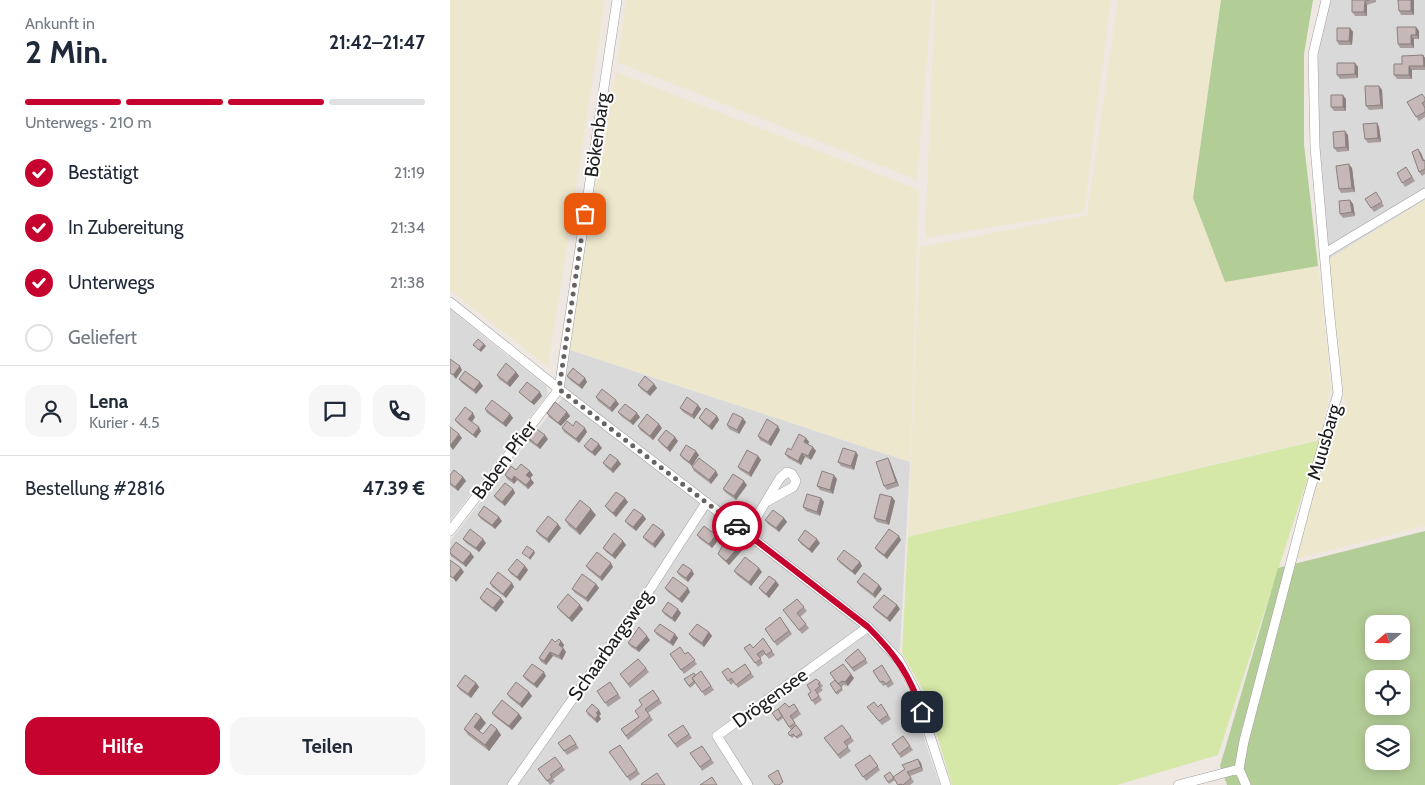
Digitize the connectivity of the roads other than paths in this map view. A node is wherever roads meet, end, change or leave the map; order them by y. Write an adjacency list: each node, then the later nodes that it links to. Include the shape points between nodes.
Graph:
1 (617, 0): 6 (street, Bökenbarg)
2 (1326, 0): 4 (street, Muusbarg, via 1313,54 1315,146)
3 (1425, 193): 4 (street)
4 (1325, 253): 12 (street, Muusbarg, via 1338,393)
5 (450, 302): 6 (street)
6 (559, 389): 8 (street); 9 (street, Baben Pfier)
7 (766, 502): 10 (street)
8 (706, 503): 10 (street); 13 (street, Schaarbargsweg, via 651,588)
9 (450, 532)
10 (746, 533): 11 (street)
11 (868, 627): 14 (street, Drögensee, via 718,736); 15 (street, via 899,660 915,690)
12 (1239, 769): 16 (street); 17 (street)
13 (512, 785)
14 (748, 785)
15 (946, 785)
16 (1178, 785)
17 (1246, 785)

